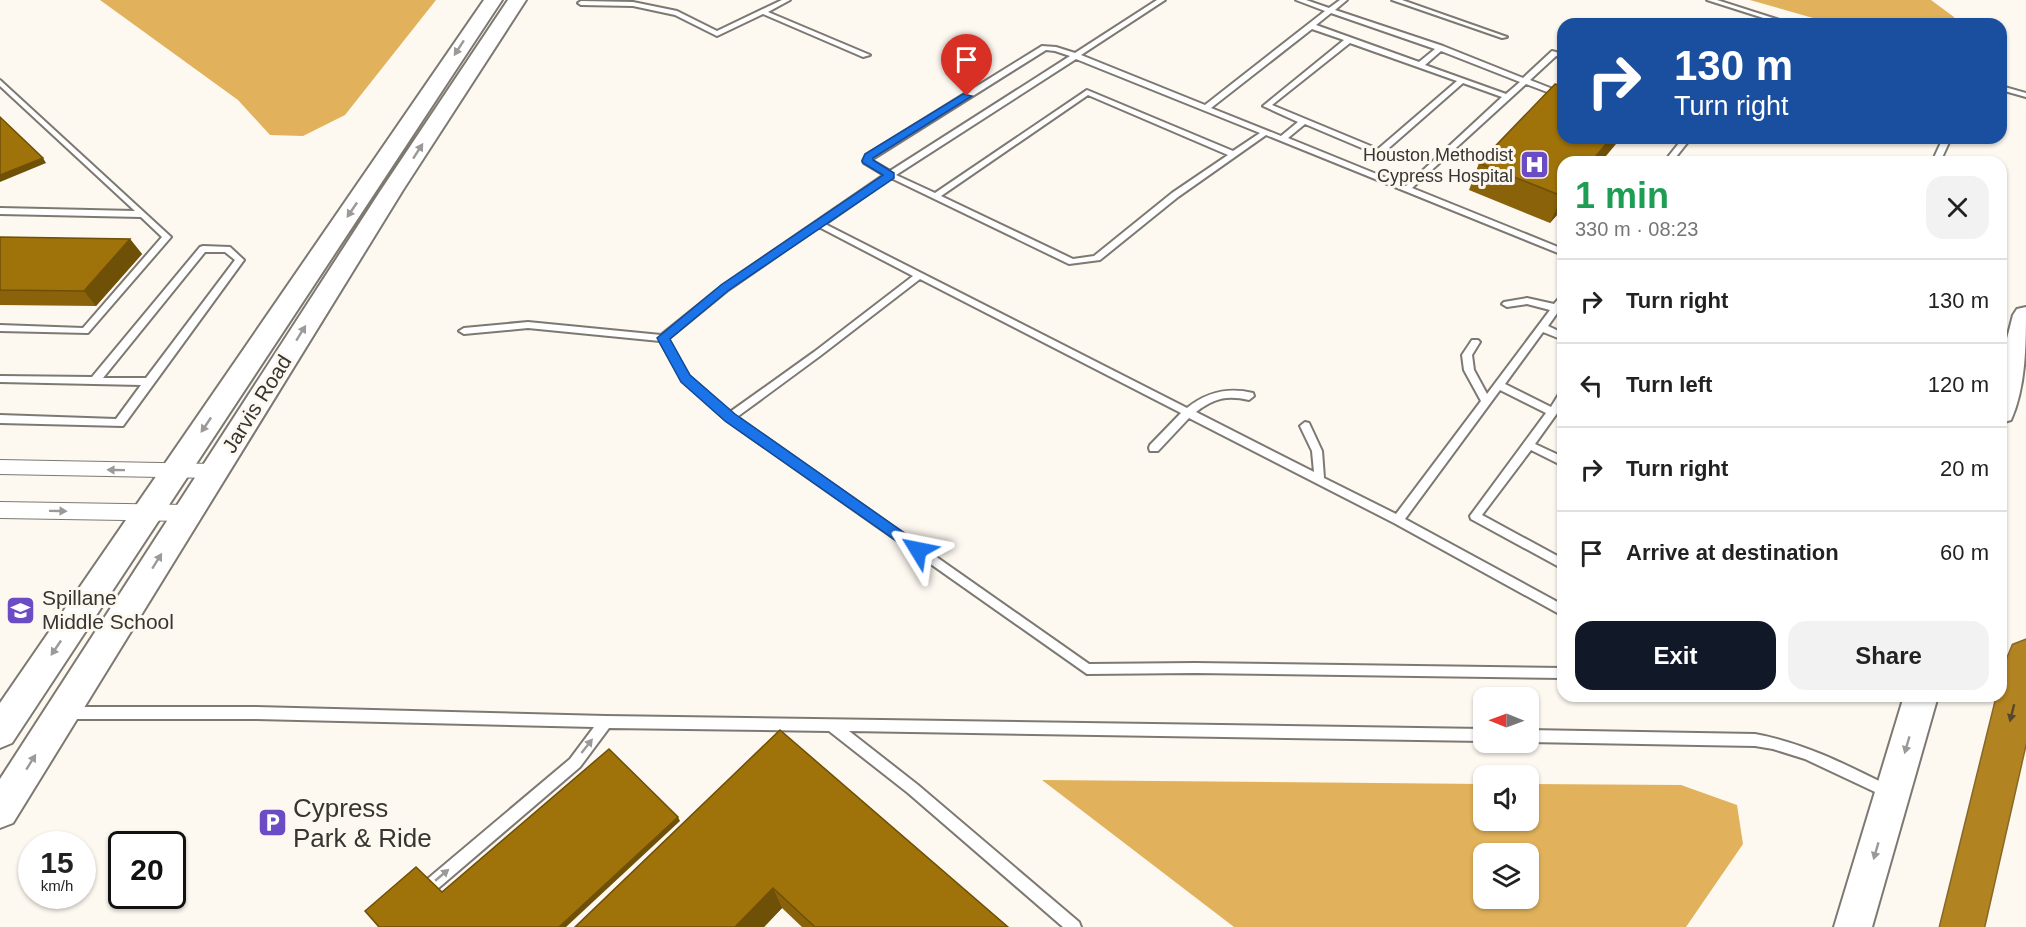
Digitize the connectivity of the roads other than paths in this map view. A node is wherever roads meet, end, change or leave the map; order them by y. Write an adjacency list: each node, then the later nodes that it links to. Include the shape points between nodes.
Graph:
1 (493, 0): 37 (street, Jarvis Road, one-way to 37)
2 (517, 0): 36 (street, Jarvis Road, one-way to 2)
3 (787, 0): 11 (lane)
4 (1162, 0): 19 (lane)
5 (1299, 0): 10 (lane)
6 (1344, 0): 10 (lane)
7 (1395, 0): 14 (lane)
8 (1710, 0): 12 (lane)
9 (581, 3): 11 (lane, via 633,4 678,13 717,34)
10 (1331, 11): 13 (lane); 16 (lane)
11 (763, 12): 18 (lane)
12 (1769, 18)
13 (1311, 26): 15 (lane); 28 (lane)
14 (1504, 37)
15 (1349, 40): 20 (lane); 29 (lane, via 1268,106)
16 (1440, 48): 20 (lane); 23 (lane)
17 (1557, 54): 23 (lane)
18 (866, 56)
19 (1076, 56): 28 (lane); 35 (lane); 35 (lane, via 1045,48 868,156 867,161)
20 (1420, 65): 21 (lane)
21 (1462, 80): 27 (lane); 29 (lane, via 1379,152)
22 (0, 82): 41 (lane)
23 (1525, 82): 25 (lane); 27 (lane)
24 (2007, 90): 26 (lane)
25 (1557, 94)
26 (2026, 95)
27 (1508, 97): 38 (lane)
28 (1206, 108): 30 (lane)
29 (1304, 121): 31 (lane)
30 (1266, 132): 31 (lane); 33 (lane)
31 (1282, 139): 38 (lane)
32 (1682, 144): 34 (lane)
33 (1235, 155): 39 (lane, via 1087,92); 39 (lane, via 1175,195 1097,258 1072,262)
34 (1673, 156)
35 (890, 175): 39 (lane); 42 (lane)
36 (395, 185): 37 (street); 73 (street, Jarvis Road, one-way to 36)
37 (368, 186): 72 (street, Jarvis Road, one-way to 72)
38 (1407, 189): 43 (lane)
39 (935, 197)
40 (0, 211): 41 (lane)
41 (144, 214): 50 (lane, via 167,237 85,331)
42 (819, 224): 44 (lane); 53 (lane, via 725,288)
43 (1557, 250)
44 (918, 276): 63 (lane); 65 (lane)
45 (1507, 304): 46 (lane, via 1533,301)
46 (1557, 309)
47 (1557, 313): 49 (lane)
48 (2026, 315): 59 (street)
49 (1541, 327): 52 (lane); 58 (lane)
50 (0, 328)
51 (464, 331): 53 (lane, via 528,324)
52 (1557, 334)
53 (663, 338): 65 (lane, via 685,378)
54 (1475, 342): 61 (lane, via 1467,355 1469,370)
55 (0, 379): 56 (lane)
56 (96, 381): 57 (lane); 57 (lane, via 203,249 227,249 240,260)
57 (149, 382): 66 (lane, via 119,423)
58 (1498, 385): 61 (lane); 64 (lane)
59 (2007, 389)
60 (1249, 396): 63 (lane, via 1222,393 1208,397)
61 (1486, 401): 78 (lane)
62 (1557, 406): 64 (lane)
63 (1189, 412): 69 (lane); 74 (lane)
64 (1553, 412): 68 (lane)
65 (730, 417): 82 (lane, via 1087,669)
66 (0, 419)
67 (1305, 426): 74 (lane, via 1315,440)
68 (1529, 445): 70 (lane); 79 (lane, via 1474,516)
69 (1154, 448)
70 (1557, 459)
71 (0, 467): 72 (street, one-way to 71)
72 (175, 471): 73 (street); 76 (street, Jarvis Road)
73 (214, 471): 77 (street, Jarvis Road)
74 (1319, 478): 78 (lane)
75 (0, 510): 76 (street, one-way to 76)
76 (147, 512): 77 (street); 88 (street, Jarvis Road, one-way to 88)
77 (187, 513): 84 (street, Jarvis Road, one-way to 77)
78 (1398, 520): 80 (lane)
79 (1557, 561)
80 (1557, 608)
81 (2026, 657): 97 (highway, one-way to 97)
82 (1557, 674)
83 (1920, 702): 92 (street, one-way to 92)
84 (62, 713): 85 (lane); 93 (street, Jarvis Road, one-way to 84)
85 (606, 722): 86 (lane); 94 (lane, one-way to 85, via 575,763)
86 (800, 725): 87 (lane); 91 (lane)
87 (831, 725): 89 (lane); 95 (lane, via 913,789)
88 (0, 732)
89 (1473, 735)
90 (1539, 736): 92 (lane, via 1781,743)
91 (783, 741)
92 (1892, 795): 96 (street, one-way to 96)
93 (0, 811)
94 (408, 905)
95 (1074, 927)
96 (1853, 927)
97 (1962, 927)

